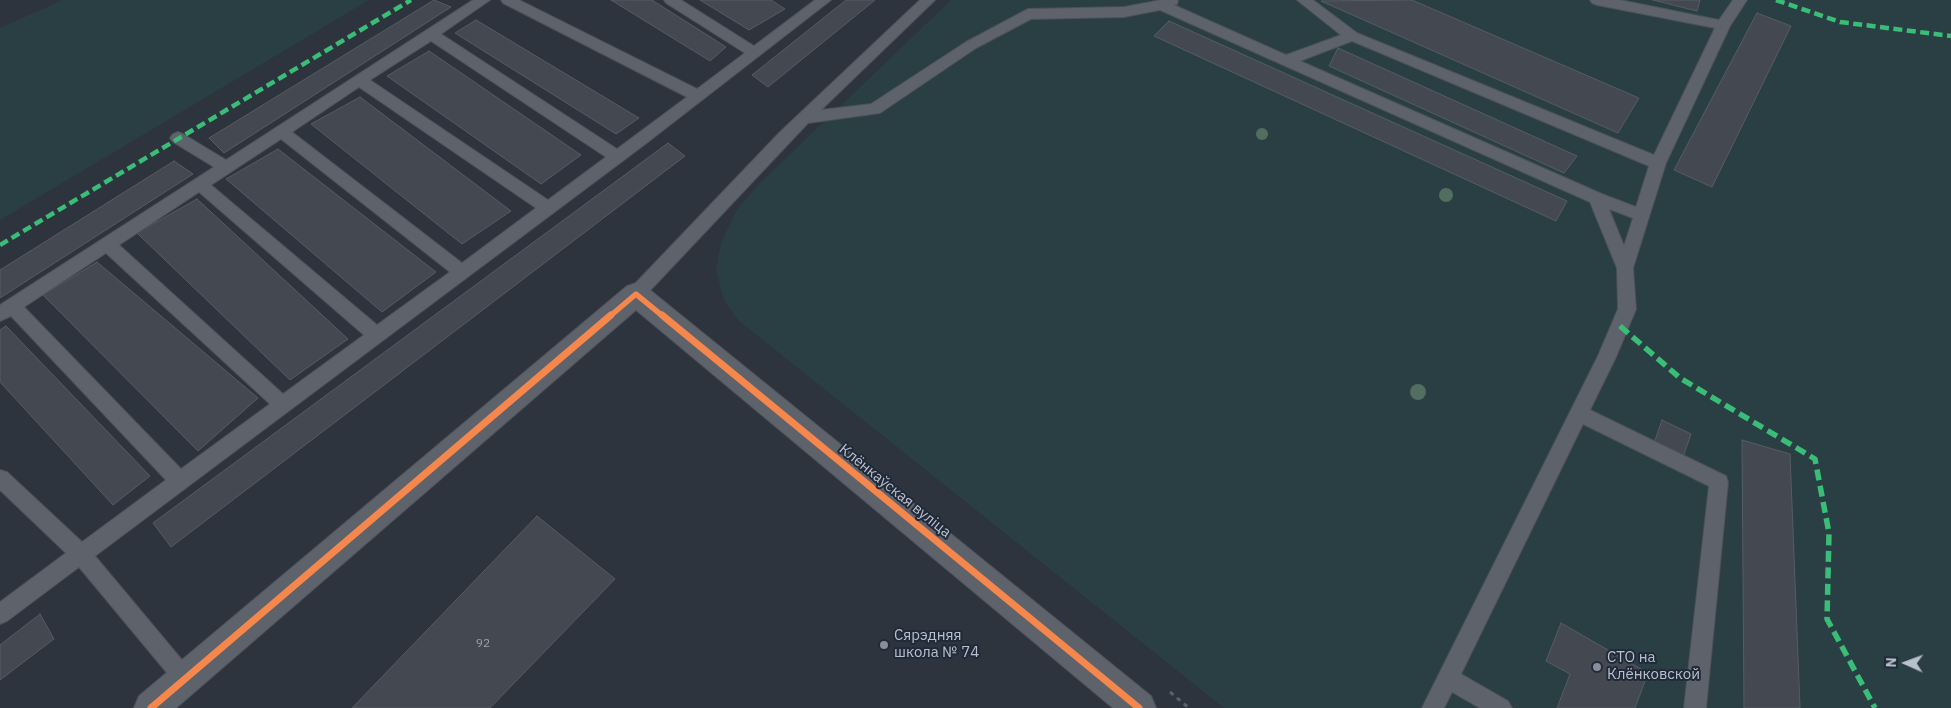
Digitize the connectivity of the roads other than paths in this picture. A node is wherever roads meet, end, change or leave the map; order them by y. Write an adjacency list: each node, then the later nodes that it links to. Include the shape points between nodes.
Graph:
1 (483, 0): 12 (lane)
2 (508, 0): 17 (lane)
3 (671, 0): 14 (lane)
4 (797, 0): 10 (lane)
5 (928, 0): 18 (lane)
6 (1304, 0): 13 (lane)
7 (1597, 0): 11 (lane)
8 (1740, 0): 11 (lane)
9 (1168, 3): 15 (lane); 18 (lane, via 1124,12 1028,14 971,45 875,109)
10 (818, 4): 14 (lane)
11 (1723, 25): 22 (lane)
12 (431, 34): 16 (lane); 21 (lane)
13 (1352, 36): 15 (lane); 22 (lane)
14 (755, 52): 17 (lane)
15 (1287, 60): 25 (lane)
16 (360, 80): 19 (lane); 26 (lane)
17 (698, 96): 21 (lane)
18 (804, 118): 31 (lane)
19 (281, 131): 23 (lane); 30 (lane)
20 (178, 138): 23 (lane)
21 (617, 157): 26 (lane)
22 (1658, 163): 27 (lane)
23 (226, 167): 24 (lane)
24 (200, 184): 28 (lane); 33 (lane)
25 (1596, 198): 27 (lane); 29 (lane)
26 (548, 208): 30 (lane)
27 (1641, 215): 29 (lane)
28 (107, 244): 32 (lane); 34 (lane)
29 (1624, 268): 35 (lane, via 1627,309)
30 (462, 272): 33 (lane)
31 (636, 294): 41 (street); 43 (street, Клёнкаўская вуліца)
32 (6, 310): 37 (lane)
33 (377, 335): 34 (lane)
34 (283, 405): 37 (lane)
35 (1579, 413): 40 (lane); 46 (lane, via 1719,482)
36 (0, 478): 38 (lane)
37 (180, 481): 38 (lane)
38 (81, 554): 39 (lane); 41 (lane)
39 (0, 614)
40 (1448, 678): 44 (lane); 45 (lane)
41 (185, 679): 42 (street)
42 (151, 708)
43 (1139, 708)
44 (1433, 708)
45 (1501, 708)
46 (1695, 708)

